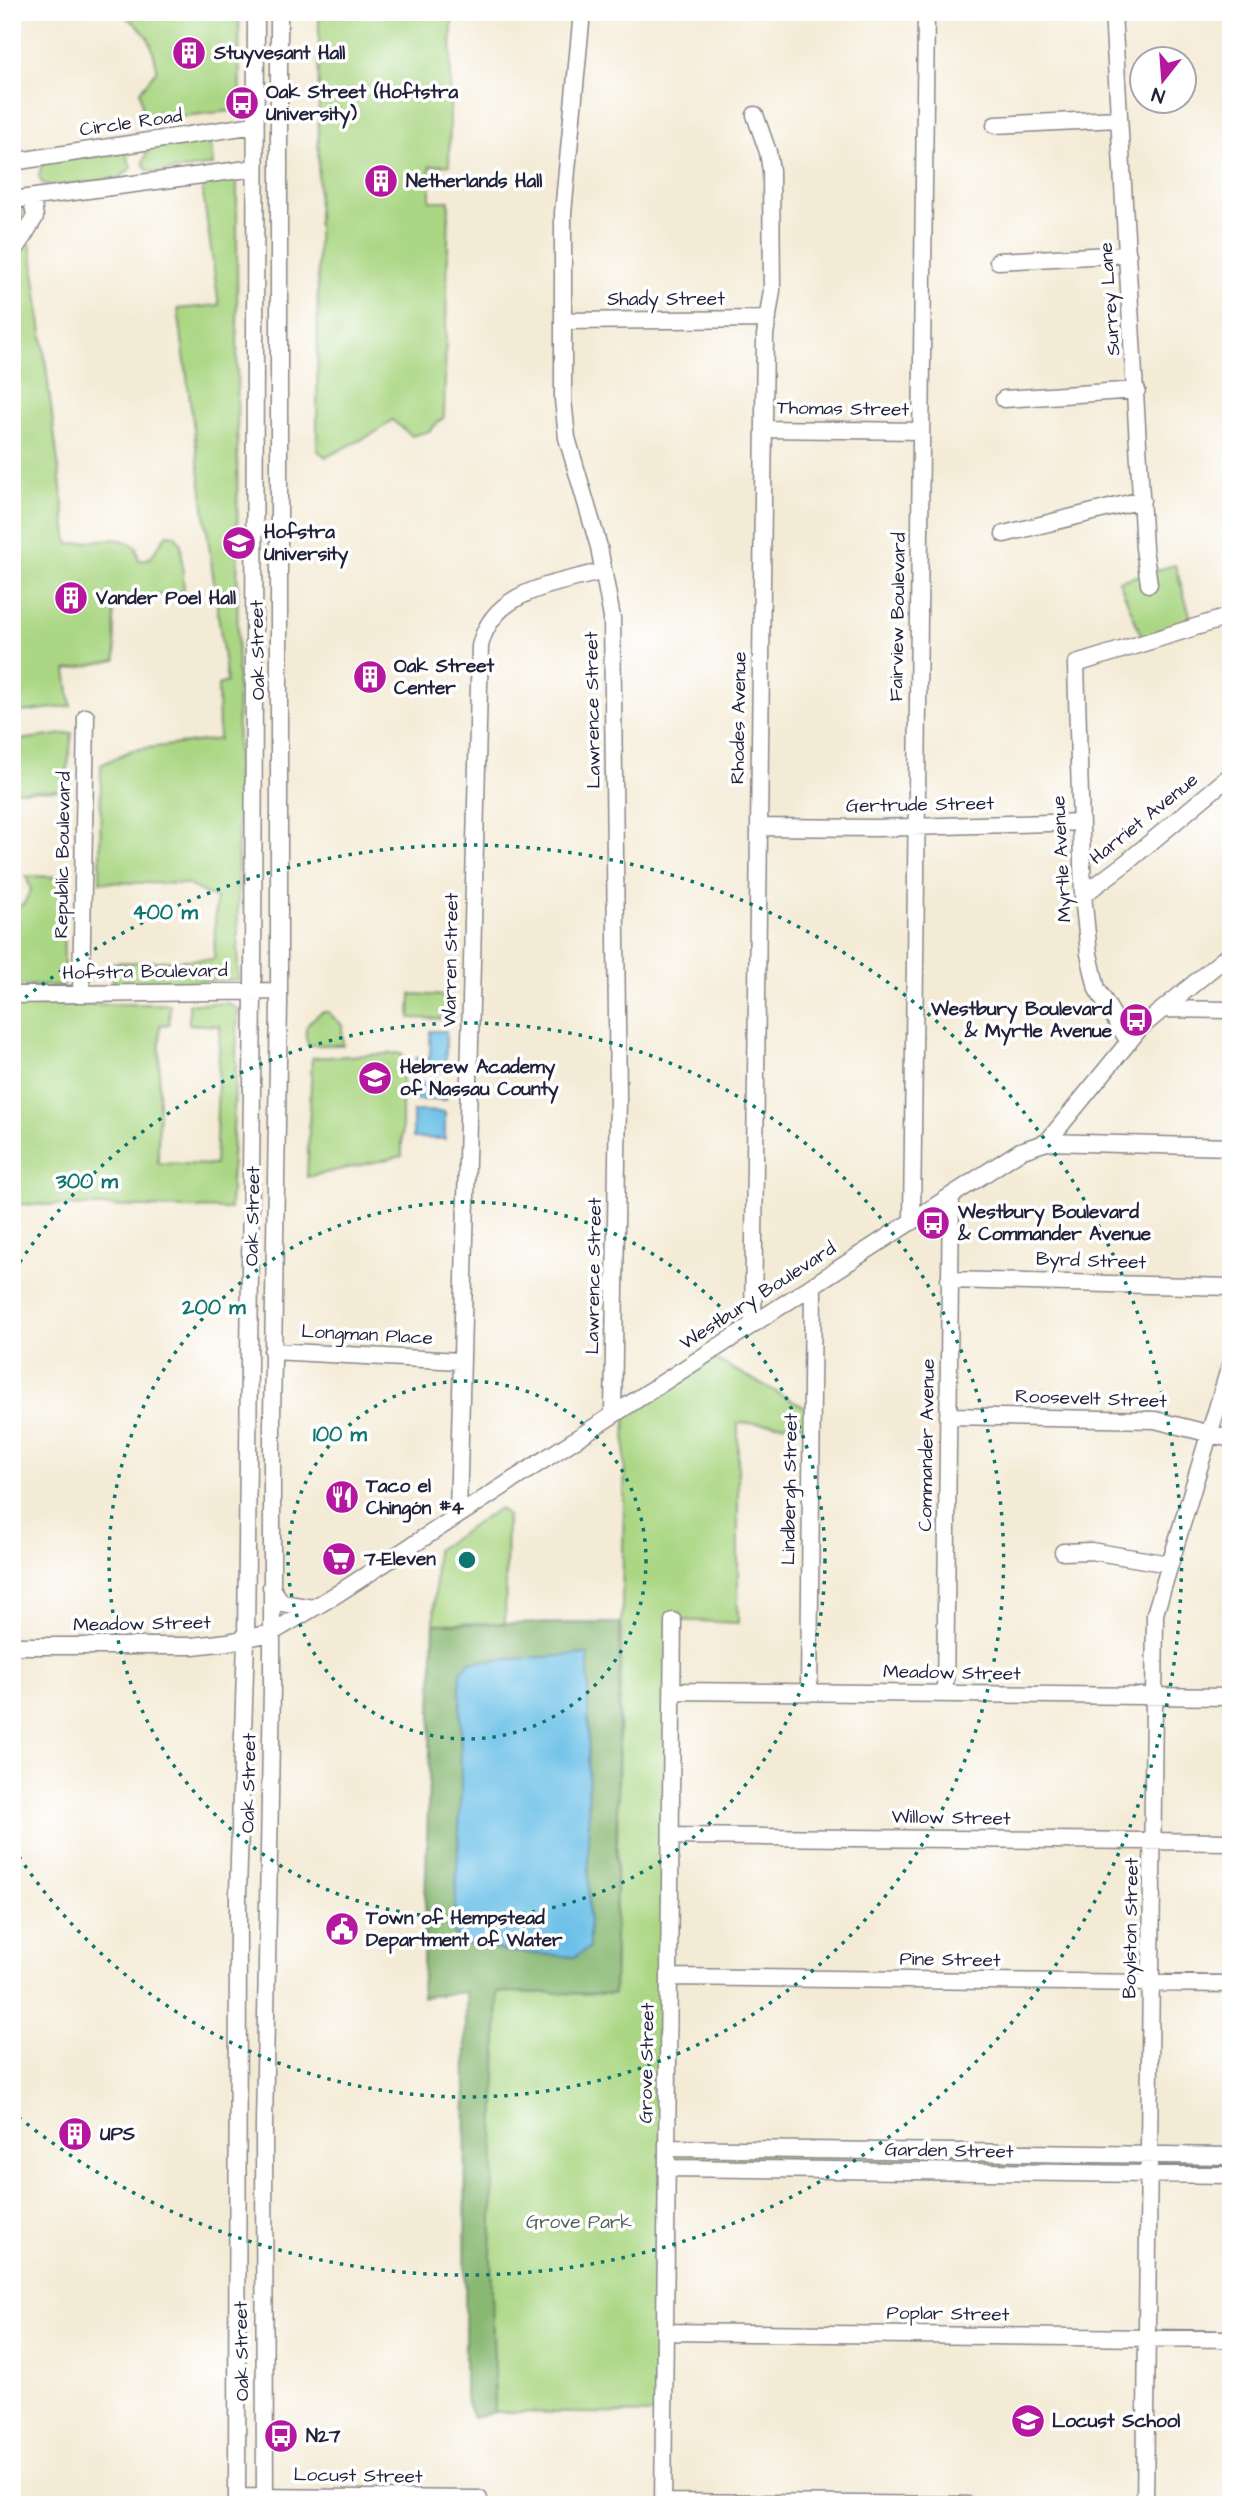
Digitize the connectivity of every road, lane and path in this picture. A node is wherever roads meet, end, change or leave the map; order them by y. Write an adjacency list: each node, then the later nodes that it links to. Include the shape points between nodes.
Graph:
1 (256, 12): 8 (street, Oak Street)
2 (279, 12): 27 (street, Oak Street)
3 (582, 12): 18 (street, Lawrence Street, via 565,181)
4 (926, 12): 22 (street, Fairview Boulevard)
5 (1114, 12): 7 (street, Surrey Lane)
6 (755, 115): 17 (street, Rhodes Avenue, via 771,171)
7 (1118, 119): 9 (street); 14 (street, Surrey Lane)
8 (256, 125): 10 (street, Circle Road); 11 (street, Oak Street)
9 (995, 125)
10 (12, 162)
11 (255, 169): 12 (street); 26 (street, Oak Street)
12 (32, 198): 13 (street); 15 (street, via 34,218)
13 (12, 200)
14 (1128, 254): 16 (street); 19 (street, Surrey Lane)
15 (12, 255)
16 (998, 261)
17 (768, 319): 18 (street, Shady Street); 21 (street, Rhodes Avenue)
18 (564, 321): 25 (street, Lawrence Street, via 567,438)
19 (1136, 390): 20 (street); 23 (street, Surrey Lane)
20 (1004, 399)
21 (764, 429): 22 (street, Thomas Street); 33 (street, Rhodes Avenue)
22 (921, 432): 34 (street, Fairview Boulevard)
23 (1142, 500): 24 (street); 28 (street, Surrey Lane)
24 (1004, 534)
25 (603, 571): 53 (street, Warren Street, via 503,605 484,629 480,646); 55 (street, Lawrence Street, via 612,618 615,719 618,1097)
26 (255, 579): 27 (street); 38 (street, Oak Street)
27 (278, 580): 37 (street, Oak Street)
28 (1149, 584)
29 (1231, 616): 32 (street, Myrtle Avenue, via 1076,664)
30 (86, 717): 39 (street, Republic Boulevard)
31 (1231, 775): 35 (street, Harriet Avenue)
32 (1081, 822): 34 (street, Gertrude Street); 35 (street, Myrtle Avenue)
33 (759, 827): 34 (street, Gertrude Street); 51 (street, Rhodes Avenue)
34 (916, 827): 47 (street, Fairview Boulevard)
35 (1083, 895): 43 (street, Myrtle Avenue, via 1088,954 1097,989)
36 (1231, 953): 41 (street)
37 (279, 991): 38 (street, Hofstra Boulevard); 52 (street, Oak Street)
38 (253, 992): 39 (street, Hofstra Boulevard); 66 (street, Oak Street)
39 (81, 994): 40 (street, Hofstra Boulevard)
40 (12, 995)
41 (1163, 1009): 42 (street); 43 (street)
42 (1231, 1010)
43 (1129, 1042): 44 (street)
44 (1048, 1142): 45 (street); 46 (street, Westbury Boulevard, via 1020,1151)
45 (1231, 1147)
46 (951, 1197): 47 (street, Westbury Boulevard); 48 (street, Commander Avenue)
47 (912, 1222): 49 (street, Westbury Boulevard)
48 (949, 1280): 50 (street, Byrd Street); 56 (street, Commander Avenue)
49 (813, 1286): 51 (street, Westbury Boulevard); 69 (street, Lindbergh Street)
50 (1231, 1287)
51 (753, 1324): 55 (street, Westbury Boulevard)
52 (272, 1351): 53 (street, Longman Place); 62 (street, Oak Street)
53 (460, 1361): 59 (street, Warren Street)
54 (1231, 1362): 57 (street, Boylston Street)
55 (613, 1414): 59 (street, Westbury Boulevard)
56 (948, 1416): 57 (street, Roosevelt Street, via 1156,1420); 70 (street, Commander Avenue)
57 (1209, 1432): 58 (street, Roosevelt Street); 61 (street, Boylston Street)
58 (1231, 1439)
59 (458, 1515): 63 (street, Westbury Boulevard)
60 (1063, 1552): 61 (street, via 1091,1551)
61 (1168, 1564): 71 (street, Boylston Street, via 1155,1614)
62 (271, 1587): 63 (street, via 282,1603); 65 (street, Oak Street)
63 (313, 1608): 65 (street, Westbury Boulevard)
64 (673, 1621): 68 (street, Grove Street)
65 (271, 1633): 66 (street, Meadow Street); 76 (street, Oak Street)
66 (246, 1639): 67 (street, Meadow Street, via 193,1646); 77 (street, Oak Street)
67 (12, 1646)
68 (673, 1691): 69 (street, Meadow Street); 73 (street, Grove Street)
69 (809, 1693): 70 (street, Meadow Street)
70 (945, 1694): 71 (street, Meadow Street)
71 (1154, 1696): 72 (street, Meadow Street); 74 (street, Boylston Street)
72 (1231, 1697)
73 (671, 1836): 74 (street, Willow Street); 78 (street, Grove Street)
74 (1153, 1841): 75 (street, Willow Street); 79 (street, Boylston Street)
75 (1231, 1842)
76 (268, 1893): 77 (street); 81 (street, Oak Street)
77 (238, 1894): 82 (street, Oak Street)
78 (669, 1977): 79 (street, Pine Street); 83 (street, Grove Street)
79 (1151, 1983): 80 (street, Pine Street); 85 (street, Boylston Street)
80 (1231, 1984)
81 (264, 2135): 82 (street); 96 (street, Oak Street)
82 (238, 2137): 95 (street, Oak Street)
83 (667, 2148): 84 (street, Garden Street); 87 (street, Grove Street)
84 (994, 2153): 85 (street, Garden Street); 88 (street)
85 (1149, 2155): 86 (street, Garden Street); 89 (street, Boylston Street)
86 (1231, 2156)
87 (667, 2168): 88 (street, Garden Street); 91 (street, Grove Street)
88 (995, 2172): 89 (street, Garden Street)
89 (1149, 2174): 90 (street, Garden Street); 92 (street, Boylston Street)
90 (1231, 2175)
91 (665, 2332): 92 (street, Poplar Street); 97 (street, Grove Street)
92 (1147, 2338): 93 (street, Poplar Street); 99 (street, Boylston Street)
93 (1231, 2339)
94 (479, 2499): 96 (street, Locust Street)
95 (237, 2501): 96 (street, Locust Street)
96 (265, 2501)
97 (663, 2503): 98 (street)
98 (968, 2505)
99 (1145, 2505)

